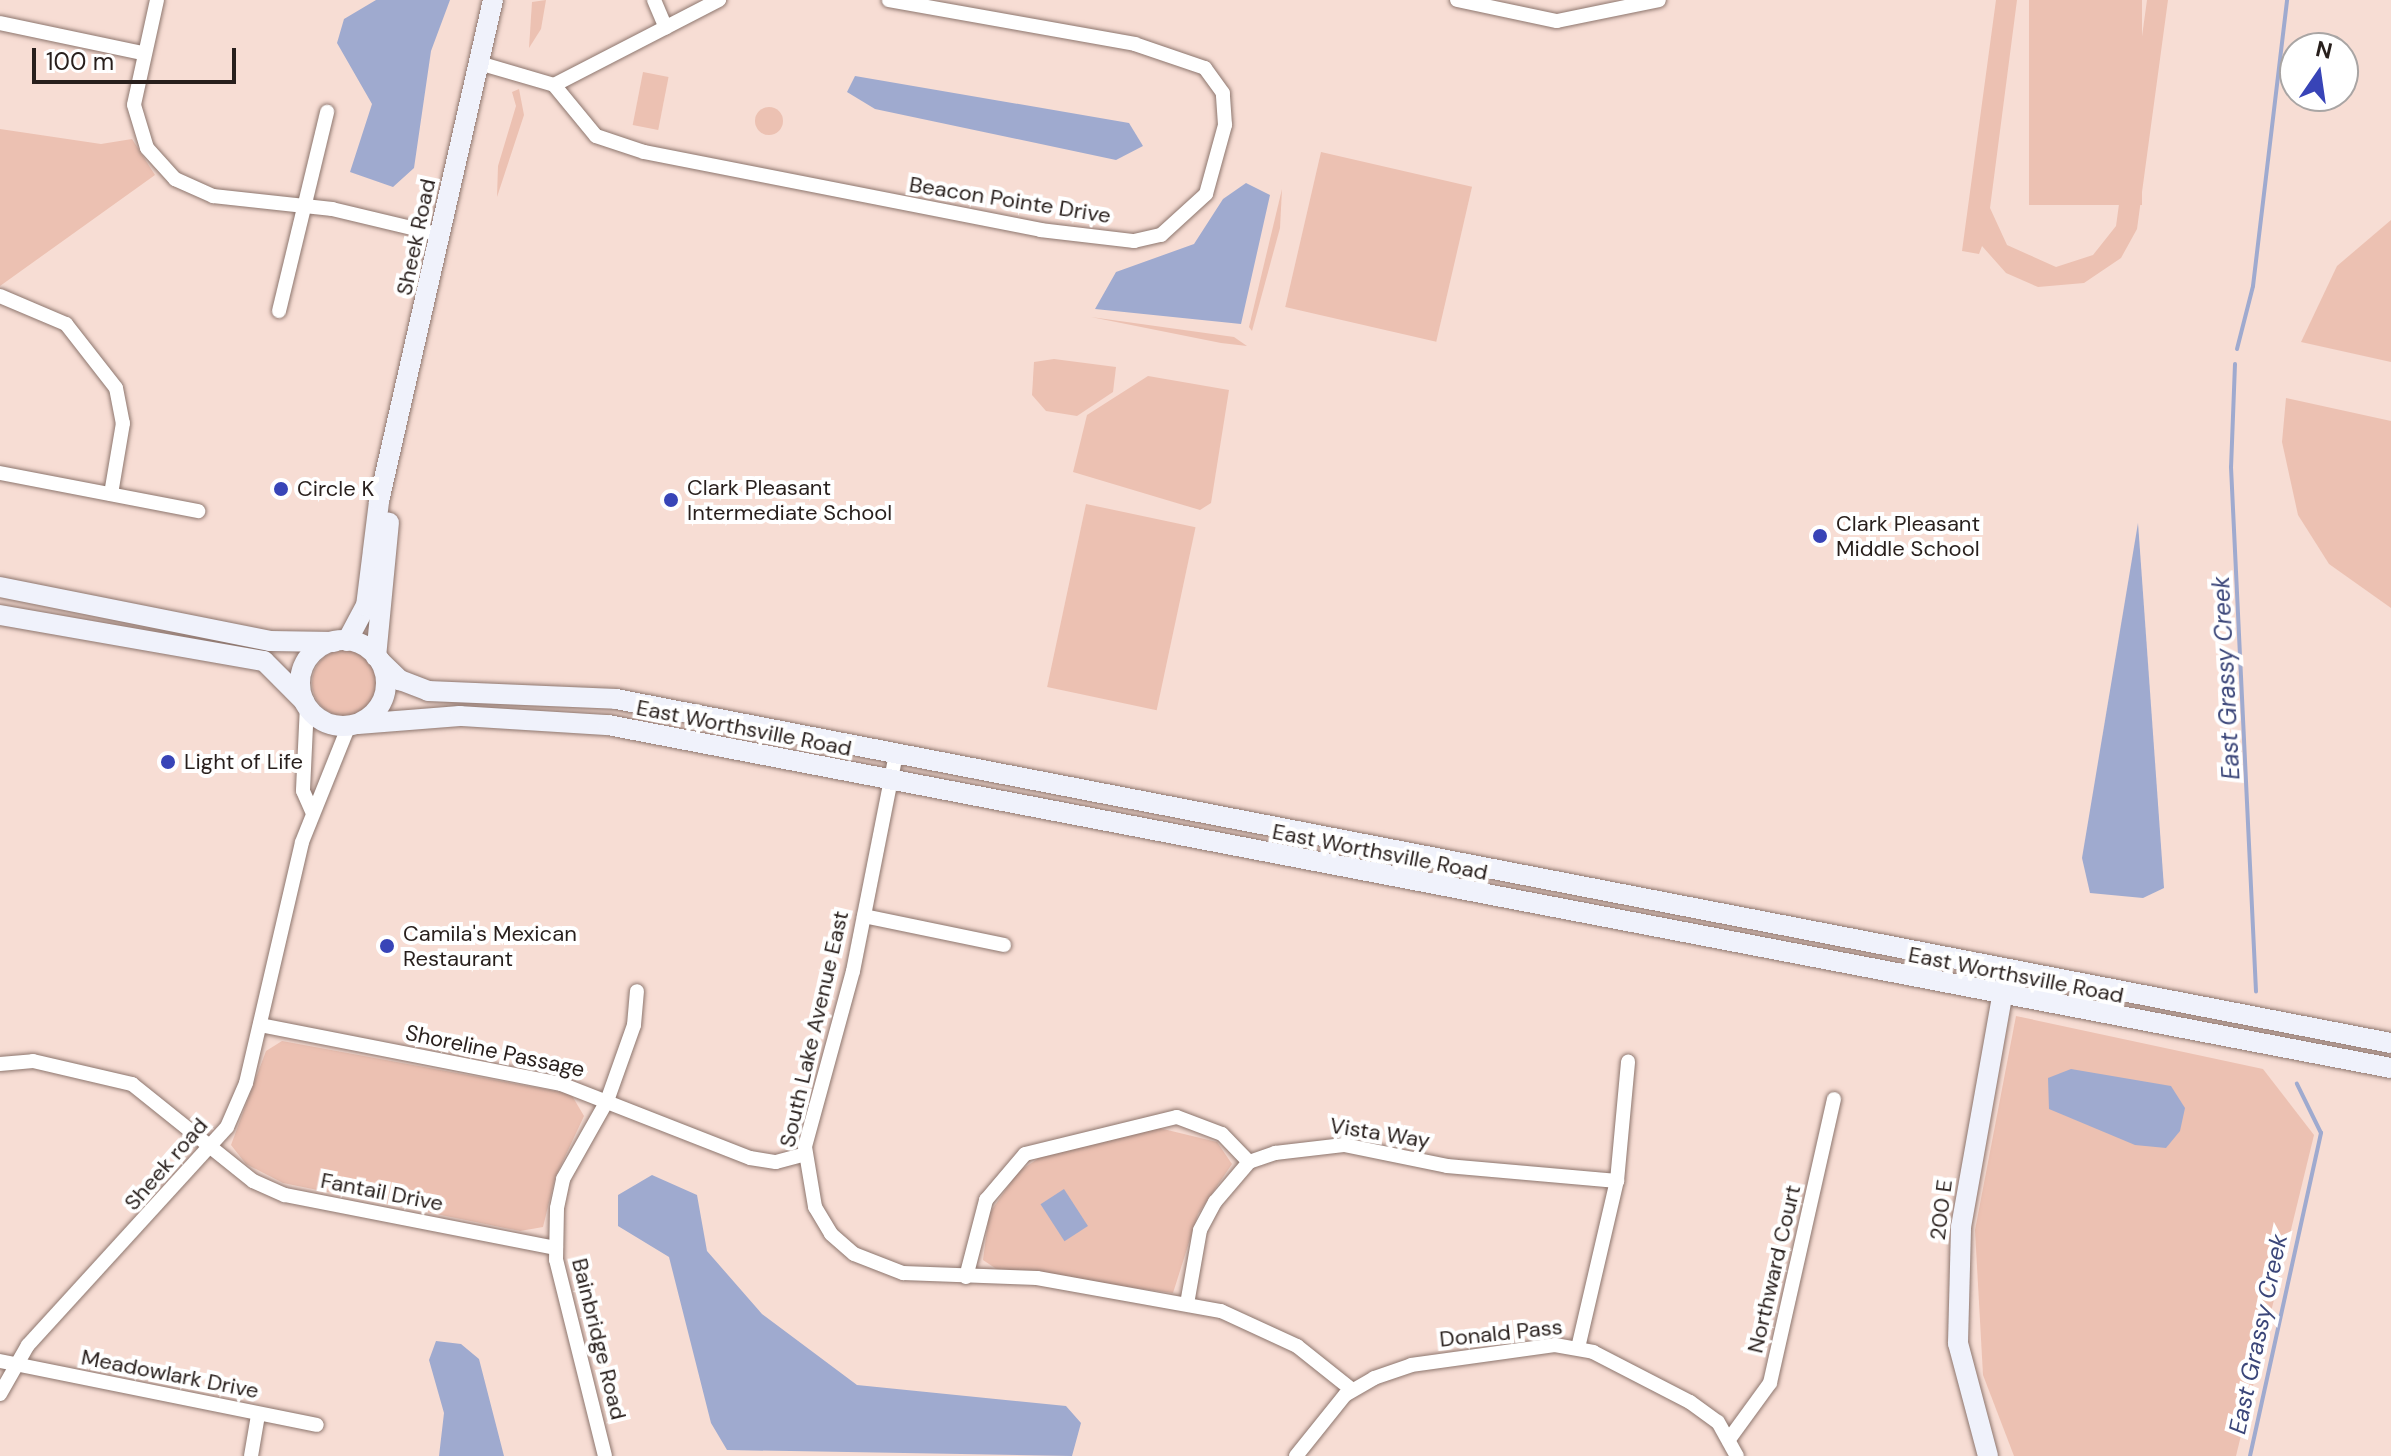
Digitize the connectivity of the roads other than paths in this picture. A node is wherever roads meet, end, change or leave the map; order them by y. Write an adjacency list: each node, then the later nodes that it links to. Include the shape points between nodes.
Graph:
1 (157, 0): 10 (street)
2 (493, 0): 11 (main road, Sheek Road)
3 (654, 0): 9 (street)
4 (719, 0): 9 (street)
5 (889, 0): 12 (street, Beacon Pointe Drive, via 1135,44 1205,68 1223,93 1225,125 1206,194 1161,235 1134,241 1040,230 644,152 596,136)
6 (1457, 0): 7 (street, via 1557,21)
7 (1659, 0)
8 (0, 23): 10 (street)
9 (666, 28): 12 (street)
10 (142, 53): 14 (street, via 137,120 147,148 175,179 213,196)
11 (479, 63): 12 (street); 15 (main road, Sheek Road)
12 (554, 85)
13 (327, 112): 14 (street)
14 (309, 204): 15 (street); 17 (street)
15 (441, 235): 19 (main road, Sheek Road)
16 (0, 296): 20 (street, via 66,324 116,388 123,423)
17 (279, 311)
18 (0, 473): 20 (street)
19 (387, 483): 24 (main road, Sheek Road, via 366,606); 25 (main road, Sheek Road)
20 (111, 494): 21 (street)
21 (198, 511)
22 (0, 587): 24 (main road, via 270,641)
23 (0, 615): 26 (main road, via 264,661 281,670)
24 (341, 641): 25 (main road); 26 (main road, via 305,664)
25 (378, 659): 27 (main road, via 384,698); 28 (main road, East Worthsville Road, via 400,680 428,691 579,694)
26 (306, 703): 27 (main road, via 321,720); 30 (street, Sheek road, via 303,791)
27 (354, 725): 29 (main road, East Worthsville Road, via 397,717 567,719); 30 (street, Sheek road)
28 (896, 754): 29 (street, South Lake Avenue East); 33 (main road, East Worthsville Road)
29 (892, 781): 31 (street, South Lake Avenue East); 35 (main road, East Worthsville Road)
30 (312, 811): 36 (street, Sheek road)
31 (864, 916): 32 (street); 44 (street, South Lake Avenue East)
32 (1004, 945)
33 (2008, 969): 35 (main road, 200 E); 37 (main road, East Worthsville Road)
34 (637, 991): 42 (street, Bainbridge Road, via 634,1025)
35 (2001, 997): 40 (main road, East Worthsville Road); 61 (main road, 200 E, via 1961,1227 1958,1343)
36 (260, 1025): 42 (street, Shoreline Passage, via 561,1084); 43 (street, Sheek road, via 246,1083)
37 (2391, 1043)
38 (1628, 1062): 46 (street)
39 (0, 1064): 43 (street, Fantail Drive, via 46,1063 132,1084)
40 (2391, 1068)
41 (1834, 1099): 56 (street, Northward Court, via 1770,1383)
42 (607, 1101): 44 (street, Shoreline Passage, via 750,1158 776,1162); 47 (street, Bainbridge Road, via 563,1179)
43 (212, 1149): 47 (street, Fantail Drive, via 285,1195); 51 (street, Sheek road)
44 (805, 1154): 48 (street, South Lake Avenue East, via 815,1207 831,1234 854,1254 903,1273)
45 (1249, 1162): 46 (street, Vista Way, via 1326,1144 1447,1166); 48 (street, via 1222,1134 1177,1117 1025,1154 986,1200); 49 (street, via 1200,1230)
46 (1617, 1181): 50 (street)
47 (556, 1248): 58 (street, Bainbridge Road)
48 (966, 1277): 49 (street, South Lake Avenue East, via 1037,1278)
49 (1187, 1304): 52 (street, South Lake Avenue East, via 1249,1320)
50 (1578, 1348): 52 (street, Donald Pass, via 1411,1365); 56 (street, Donald Pass, via 1690,1402)
51 (7, 1363): 53 (street, Sheek road); 54 (street, Meadowlark Drive)
52 (1351, 1389): 59 (street)
53 (0, 1394)
54 (258, 1415): 55 (street, Meadowlark Drive); 57 (street)
55 (317, 1425)
56 (1730, 1438): 60 (street)
57 (251, 1456)
58 (605, 1456)
59 (1296, 1456)
60 (1737, 1456)
61 (1988, 1456)

